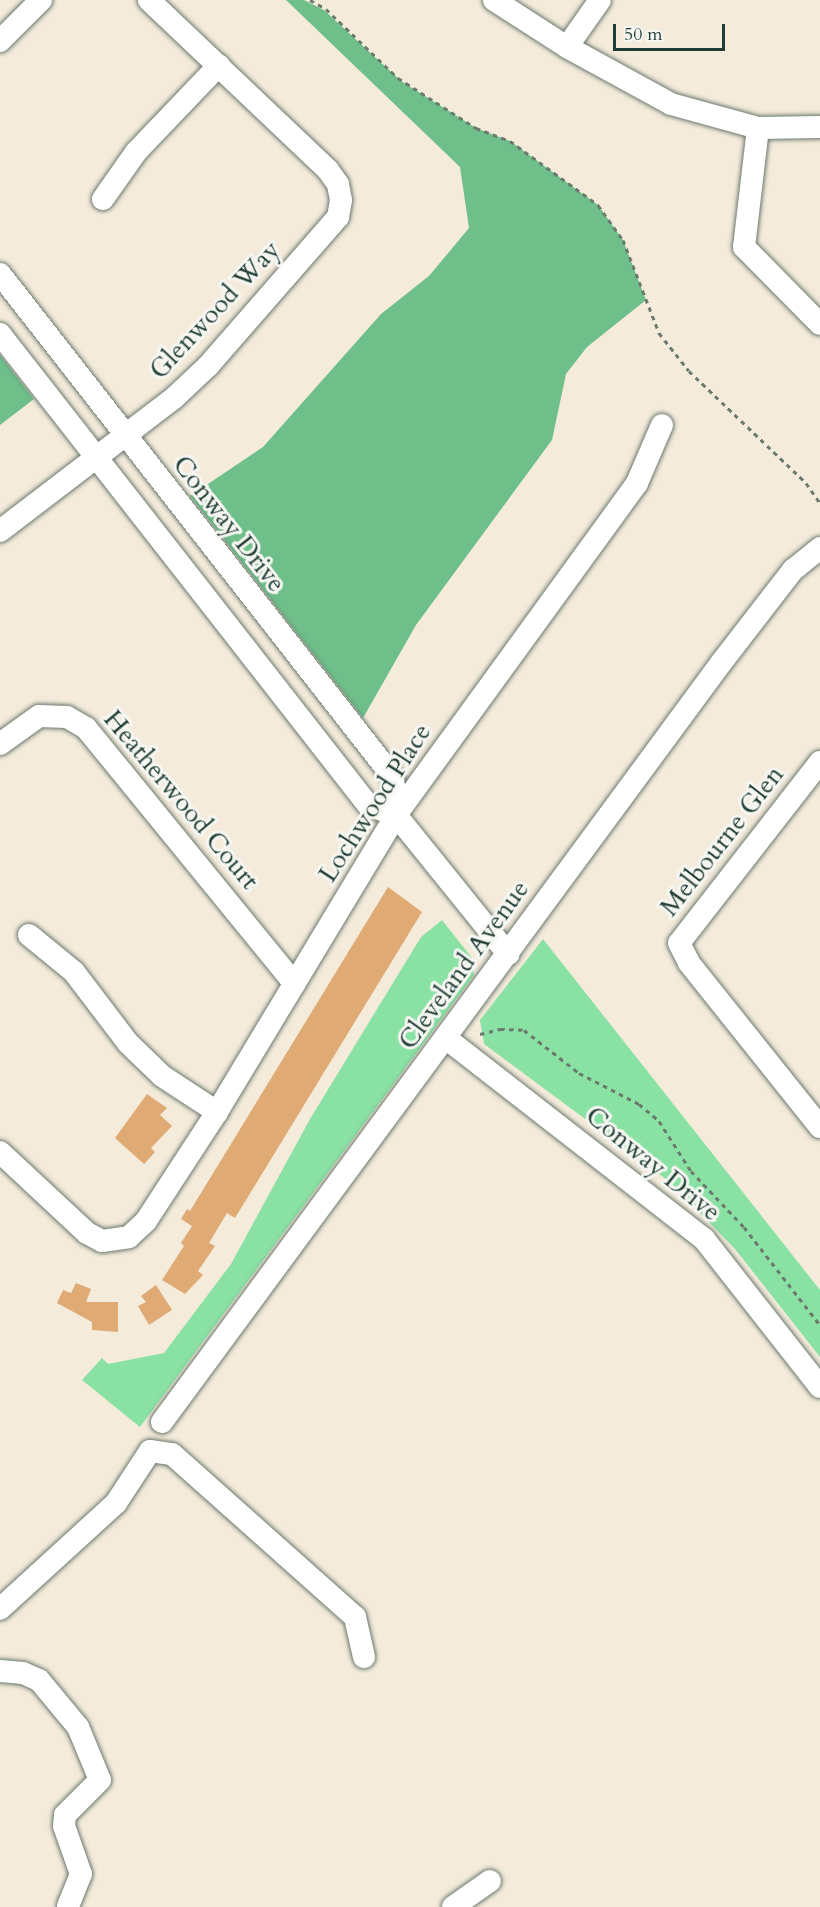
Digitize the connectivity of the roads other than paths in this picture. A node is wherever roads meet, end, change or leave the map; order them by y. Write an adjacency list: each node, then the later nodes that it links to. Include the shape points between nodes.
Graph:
1 (40, 0): 5 (street)
2 (149, 0): 7 (street)
3 (494, 0): 6 (street)
4 (600, 0): 6 (street)
5 (0, 41)
6 (567, 47): 9 (street, via 671,104)
7 (219, 65): 10 (street, via 136,152); 15 (street, Glenwood Way, via 328,170 338,184 338,217 208,366)
8 (820, 127): 9 (street)
9 (758, 128): 12 (street, via 744,248)
10 (103, 199)
11 (0, 274): 15 (street, Conway Drive)
12 (820, 324)
13 (0, 334): 16 (street)
14 (662, 425): 21 (street, Lochwood Place, via 637,483)
15 (125, 437): 16 (street, Glenwood Way); 21 (street, Conway Drive, via 393,777)
16 (97, 459): 17 (street, Glenwood Way); 21 (street, via 368,805)
17 (0, 531)
18 (820, 549): 23 (street, Cleveland Avenue, via 793,570 721,663)
19 (0, 744): 24 (street, Heatherwood Court, via 39,716 67,717 86,728)
20 (820, 762): 27 (street, Melbourne Glen, via 679,943 689,963)
21 (396, 815): 23 (street); 24 (street, Lochwood Place)
22 (29, 935): 26 (street, via 74,972 128,1043 162,1076)
23 (508, 954): 25 (street, Cleveland Avenue)
24 (295, 984): 26 (street, Lochwood Place)
25 (447, 1039): 29 (street, Conway Drive, via 704,1239); 30 (street, Cleveland Avenue, via 343,1173)
26 (217, 1112): 28 (street, Lochwood Place, via 146,1221 129,1237 102,1241 87,1233)
27 (820, 1126)
28 (0, 1152)
29 (820, 1387)
30 (162, 1422)
31 (0, 1609): 32 (street, via 116,1503 150,1451 172,1454 355,1617)
32 (364, 1657)
33 (0, 1671): 35 (street, via 23,1673 39,1680 78,1727 100,1780 65,1815 64,1826 81,1874)
34 (490, 1881): 36 (street)
35 (68, 1907)
36 (453, 1907)

